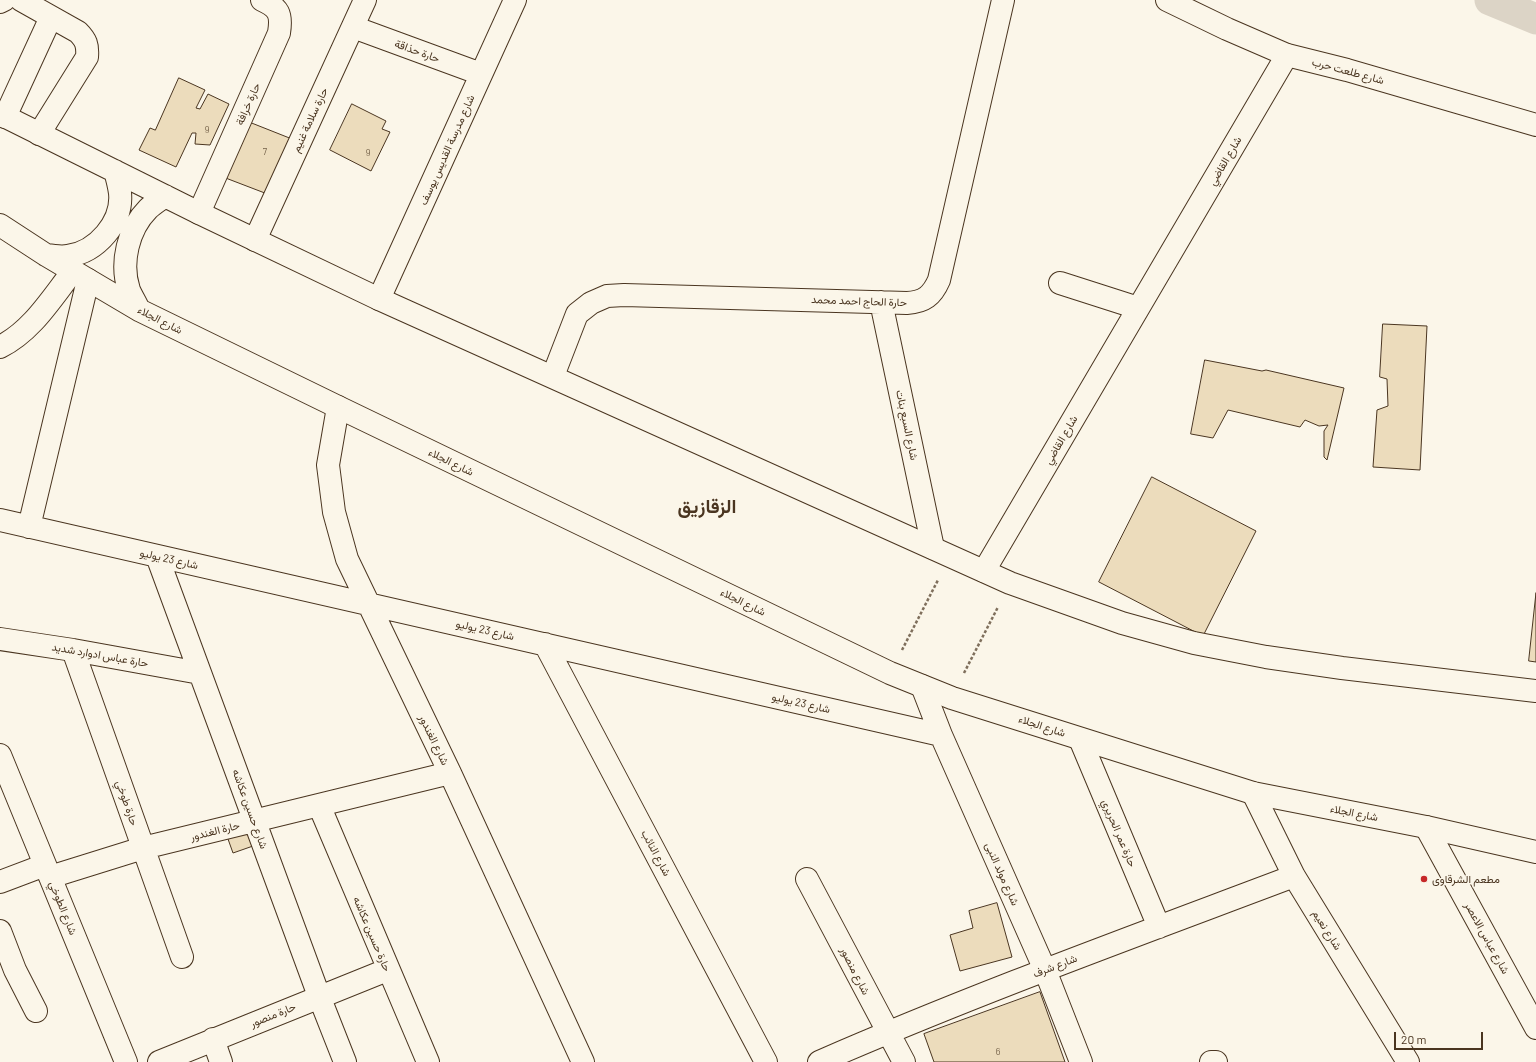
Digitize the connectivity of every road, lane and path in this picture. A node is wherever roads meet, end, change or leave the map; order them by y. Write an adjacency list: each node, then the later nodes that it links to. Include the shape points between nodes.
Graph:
1 (4, 0): 8 (main road)
2 (21, 0): 9 (main road)
3 (262, 0): 18 (main road, حارة خرافة, via 275,7 281,19 279,32)
4 (365, 0): 10 (main road, حارة سلامة غنيم)
5 (515, 0): 12 (main road, شارع مدرسة القديس يوسف)
6 (1003, 0): 25 (main road, حارة الحاج احمد محمد, via 939,280 931,294 918,303)
7 (1167, 0): 11 (main road, شارع طلعت حرب)
8 (0, 2)
9 (51, 17): 13 (main road); 15 (main road, via 78,32 85,38 88,47 86,57)
10 (353, 27): 12 (main road, حارة حذاقة); 20 (main road, حارة سلامة غنيم)
11 (1287, 55): 14 (main road, شارع طلعت حرب); 26 (main road, شارع القاضي)
12 (481, 74): 24 (main road, شارع مدرسة القديس يوسف)
13 (2, 115): 15 (main road)
14 (1536, 125)
15 (39, 134): 16 (main road)
16 (115, 171): 17 (main road); 21 (main road, via 120,193 117,216 106,235 89,249 68,256)
17 (165, 196): 18 (main road); 27 (main road, via 148,209 135,227 127,247 129,290)
18 (199, 213): 20 (main road)
19 (0, 225): 21 (main road, شارع الجلاء)
20 (255, 240): 24 (main road)
21 (46, 255): 22 (main road, شارع الجلاء)
22 (81, 276): 27 (main road, شارع الجلاء); 28 (main road, via 15,340); 32 (main road)
23 (1060, 283): 26 (main road)
24 (380, 299): 29 (main road)
25 (881, 302): 29 (main road, حارة الحاج احمد محمد, via 607,296 591,303 577,314); 33 (main road, شارع السبع بنات)
26 (1138, 308): 35 (main road, شارع القاضي)
27 (139, 310): 30 (main road, شارع الجلاء)
28 (0, 348)
29 (553, 376): 33 (main road)
30 (338, 408): 37 (main road, شارع الغندور, via 328,465 334,512 347,559); 41 (main road, شارع الجلاء)
31 (0, 520): 32 (main road, شارع 23 يوليو)
32 (29, 527): 34 (main road, شارع 23 يوليو)
33 (942, 552): 35 (main road); 41 (path)
34 (157, 556): 37 (main road, شارع 23 يوليو); 42 (main road, شارع حسين عكاشه)
35 (984, 571): 36 (main road)
36 (1010, 583): 44 (main road, via 1122,623 1194,643 1342,668); 45 (path)
37 (367, 603): 39 (main road, شارع 23 يوليو); 49 (main road, شارع الغندور)
38 (0, 639): 40 (main road, حارة عباس ادوارد شديد)
39 (546, 644): 46 (main road, شارع 23 يوليو); 76 (main road, شارع النائب)
40 (73, 650): 42 (main road, حارة عباس ادوارد شديد); 54 (main road, حارة طوخي)
41 (890, 672): 43 (main road, شارع الجلاء)
42 (200, 673): 52 (main road, شارع حسين عكاشه)
43 (922, 686): 45 (main road, شارع الجلاء); 46 (main road, شارع مولد النبى)
44 (1536, 691)
45 (952, 698): 47 (main road, شارع الجلاء)
46 (941, 735): 64 (main road, شارع مولد النبى)
47 (1080, 739): 50 (main road, شارع الجلاء); 60 (main road, حارة عمر الحريري)
48 (0, 755): 56 (main road, شارع الطوخي)
49 (450, 773): 51 (main road, حارة الغندور); 75 (main road, شارع الغندور)
50 (1253, 793): 53 (main road, شارع الجلاء); 57 (main road, شارع نعيم)
51 (319, 805): 52 (main road, حارة الغندور); 63 (main road, حارة حسين عكاشه)
52 (255, 821): 54 (main road, حارة الغندور); 65 (main road, شارع حسين عكاشه)
53 (1426, 827): 55 (main road, شارع الجلاء); 67 (main road, شارع عباس الاعصر)
54 (143, 848): 56 (main road, حارة الغندور); 62 (main road, حارة طوخي)
55 (1536, 852)
56 (48, 871): 59 (main road, حارة الغندور); 70 (main road, شارع الطوخي)
57 (1294, 876): 60 (main road, شارع شرف); 82 (main road, شارع نعيم)
58 (807, 879): 68 (main road, شارع منصور)
59 (0, 882)
60 (1159, 927): 64 (main road, شارع شرف)
61 (0, 931): 66 (main road, via 15,970)
62 (182, 957)
63 (387, 970): 65 (main road, حارة منصور); 74 (main road, حارة حسين عكاشه)
64 (1044, 970): 68 (main road, شارع شرف); 79 (main road, شارع مولد النبى)
65 (319, 996): 69 (main road, حارة منصور); 73 (main road, شارع حسين عكاشه)
66 (36, 1011)
67 (1536, 1028)
68 (887, 1032): 77 (main road, شارع شرف); 78 (main road, شارع منصور)
69 (213, 1039): 71 (main road, حارة منصور); 72 (main road)
70 (126, 1062)
71 (159, 1062)
72 (221, 1062)
73 (345, 1062)
74 (428, 1062)
75 (583, 1062)
76 (766, 1062)
77 (819, 1062)
78 (904, 1062)
79 (1081, 1062)
80 (1211, 1062): 81 (main road)
81 (1216, 1062)
82 (1408, 1062)

